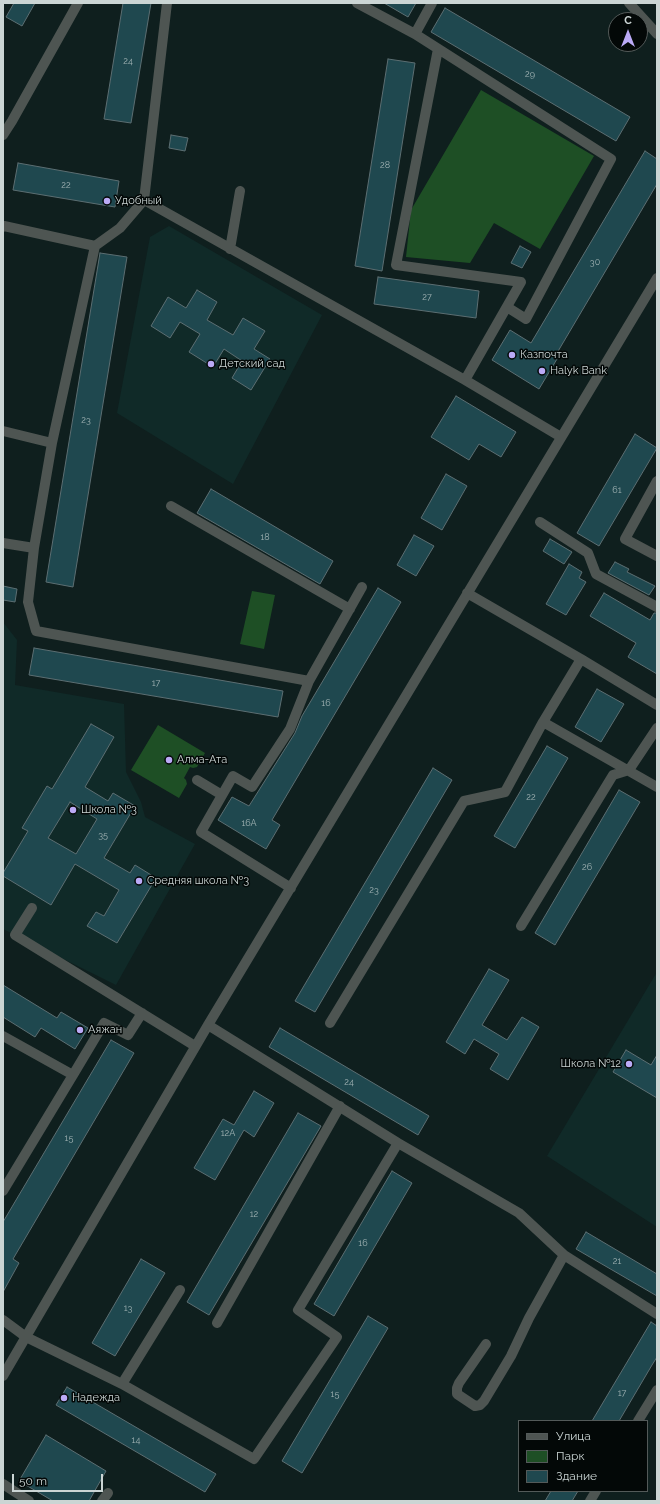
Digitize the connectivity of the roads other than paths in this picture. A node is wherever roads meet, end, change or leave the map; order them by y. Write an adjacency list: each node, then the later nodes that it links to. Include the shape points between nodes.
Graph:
1 (78, 3): 9 (street)
2 (167, 3): 11 (street)
3 (357, 3): 6 (street)
4 (432, 3): 6 (street)
5 (630, 3): 7 (street)
6 (415, 34): 8 (street)
7 (657, 34)
8 (438, 49): 16 (street, via 396,264 521,282); 16 (street, via 611,159 526,319)
9 (3, 135)
10 (240, 191): 14 (street)
11 (144, 200): 13 (street, via 120,228); 14 (street)
12 (3, 227): 13 (street)
13 (95, 246): 20 (street)
14 (230, 249): 17 (street)
15 (657, 278): 19 (street)
16 (507, 307): 17 (street)
17 (465, 380): 19 (street)
18 (3, 431): 20 (street)
19 (561, 437): 28 (street)
20 (52, 443): 25 (street)
21 (657, 481): 26 (street, via 625,539)
22 (171, 506): 30 (street)
23 (540, 522): 29 (street, via 588,553 596,574)
24 (3, 543): 25 (street)
25 (34, 548): 32 (street, via 28,602 36,631)
26 (657, 556)
27 (362, 587): 30 (street)
28 (468, 593): 31 (street); 40 (street)
29 (657, 607)
30 (350, 609): 32 (street)
31 (581, 659): 33 (street); 34 (street)
32 (309, 682): 39 (street, via 290,729 252,787 233,776)
33 (657, 705)
34 (543, 722): 36 (street); 44 (street, via 504,792 464,801)
35 (657, 728): 36 (street)
36 (630, 770): 38 (street); 42 (street, via 613,775)
37 (196, 780): 39 (street)
38 (657, 787)
39 (222, 795): 40 (street, via 201,832)
40 (290, 888): 45 (street)
41 (32, 908): 43 (street, via 16,935)
42 (521, 926)
43 (142, 1013): 47 (street); 48 (street, via 128,1036 104,1023)
44 (330, 1023)
45 (208, 1025): 47 (street); 49 (street)
46 (3, 1036): 48 (street)
47 (195, 1046): 57 (street)
48 (73, 1075): 51 (street)
49 (340, 1106): 50 (street); 56 (street)
50 (398, 1142): 52 (street, via 519,1213); 60 (street, via 298,1310 336,1336 254,1459)
51 (3, 1190)
52 (564, 1255): 54 (street); 58 (street, via 528,1318 507,1363 484,1401 475,1406 457,1394 457,1388)
53 (180, 1290): 60 (street)
54 (657, 1314)
55 (3, 1320): 57 (street)
56 (217, 1323)
57 (26, 1337): 59 (street); 60 (street)
58 (486, 1344)
59 (3, 1376)
60 (122, 1384)
61 (657, 1390): 62 (street)
62 (639, 1420)
63 (3, 1484): 65 (street)
64 (595, 1492): 66 (street)
65 (30, 1501)
66 (590, 1501)

